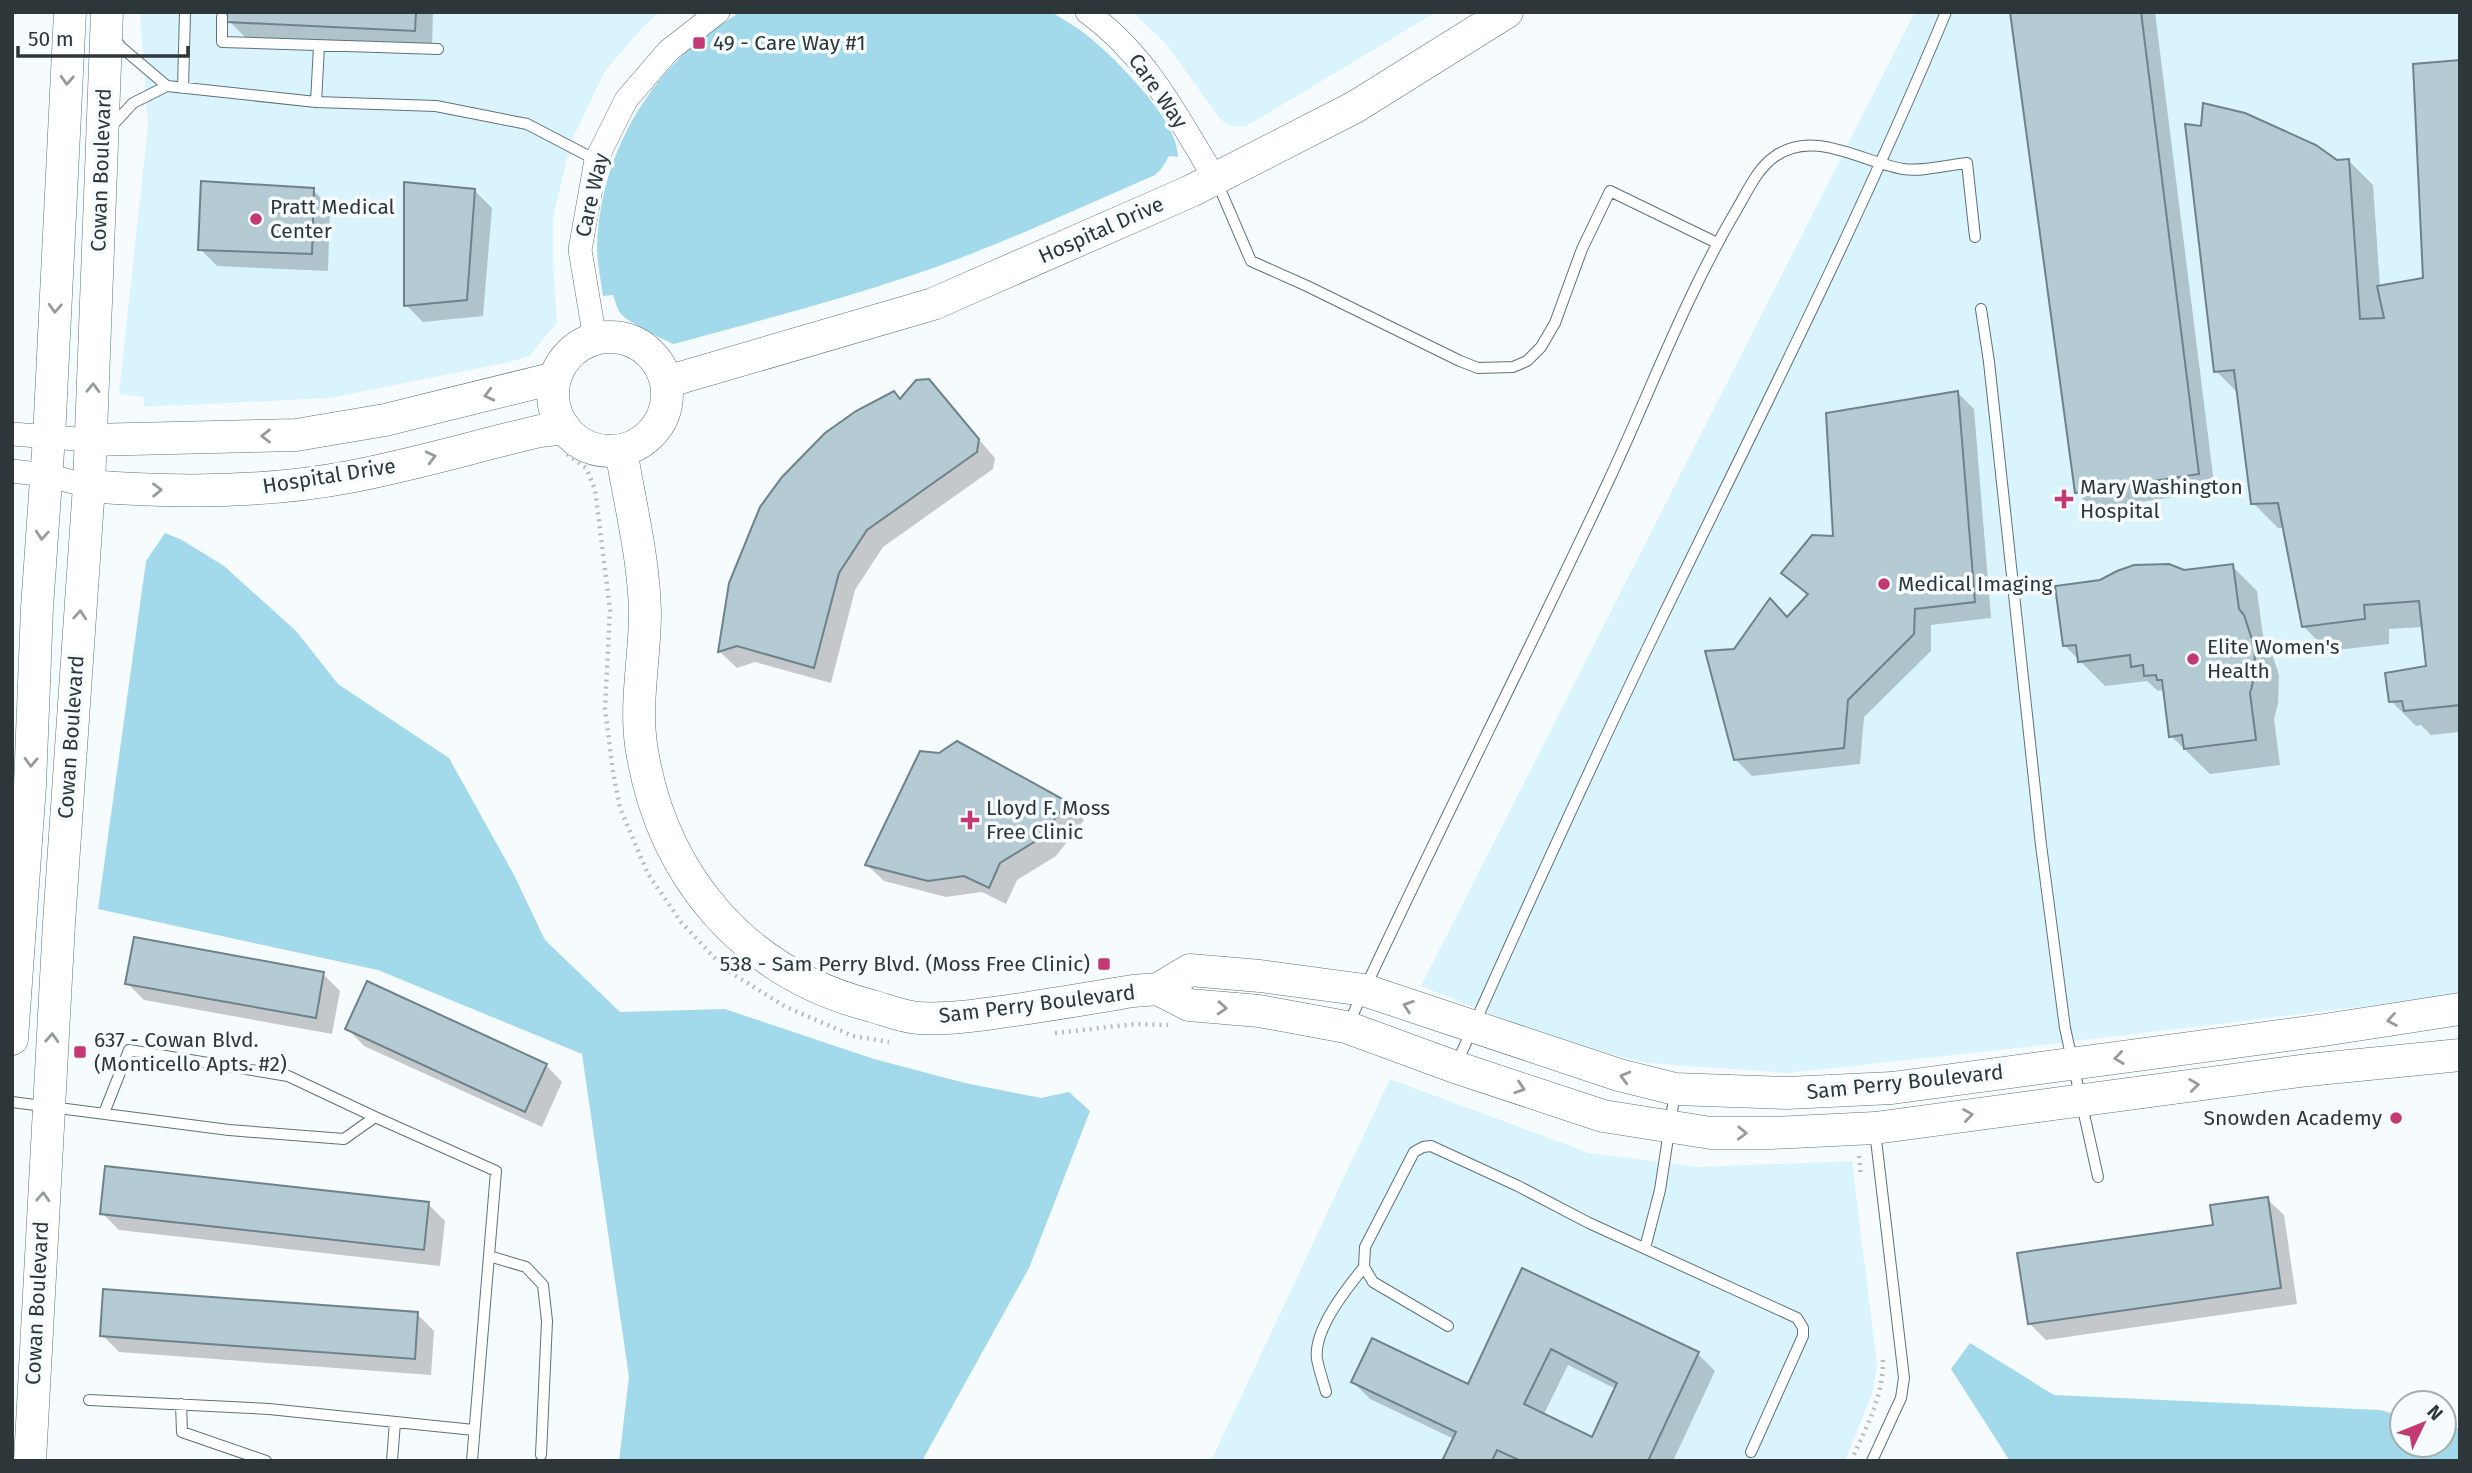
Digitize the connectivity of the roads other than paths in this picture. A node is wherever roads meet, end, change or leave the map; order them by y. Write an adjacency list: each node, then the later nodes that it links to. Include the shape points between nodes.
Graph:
1 (70, 12): 25 (street, Cowan Boulevard, one-way to 25)
2 (186, 12): 12 (lane)
3 (718, 12): 15 (street, Care Way, via 668,51 626,100)
4 (1087, 12): 17 (street, Care Way, via 1152,75)
5 (1507, 12): 17 (street, Hospital Drive, via 1355,107)
6 (1946, 12): 16 (lane)
7 (222, 17): 9 (lane, via 222,43)
8 (106, 20): 11 (lane, via 121,47); 14 (street, Cowan Boulevard)
9 (319, 46): 10 (lane); 13 (lane)
10 (438, 49)
11 (167, 86): 12 (lane); 14 (lane, via 133,103)
12 (183, 88): 13 (lane)
13 (316, 102): 15 (lane, via 436,106 527,124)
14 (102, 141): 26 (street, Cowan Boulevard, one-way to 14)
15 (596, 160): 21 (street, Care Way, via 580,250)
16 (1879, 163): 18 (lane, via 1907,169 1967,163); 19 (lane, via 1838,149 1791,148 1760,170); 37 (lane)
17 (1216, 180): 19 (lane, via 1251,261 1478,368 1513,367 1541,347 1610,191); 23 (street, Hospital Drive, via 933,304)
18 (1975, 237)
19 (1717, 243): 34 (lane, via 1608,482)
20 (1981, 309): 40 (lane, via 2040,845)
21 (595, 339): 22 (street, via 567,356); 23 (street, via 632,341 648,351)
22 (555, 378): 26 (street, one-way to 26, via 385,420 296,435); 27 (street, via 553,404)
23 (666, 382): 28 (street, via 662,418 645,439)
24 (12, 434): 25 (street)
25 (49, 437): 26 (street); 30 (street, Cowan Boulevard)
26 (90, 440): 31 (street, Cowan Boulevard)
27 (564, 440): 28 (street, via 570,436 603,451); 31 (street, Hospital Drive, one-way to 27, via 135,491 309,484 540,431)
28 (621, 450): 33 (street, Sam Perry Boulevard, via 645,609 639,725 651,798 694,885 729,926 767,960 799,980 843,998 916,1018 973,1016)
29 (12, 471): 30 (street)
30 (46, 475): 31 (street); 32 (street, Cowan Boulevard, one-way to 32)
31 (89, 486): 45 (street, Cowan Boulevard, one-way to 31)
32 (20, 810): 38 (street, Cowan Boulevard)
33 (1158, 989): 34 (street, Sam Perry Boulevard, via 1190,970); 36 (street, Sam Perry Boulevard, one-way to 36, via 1189,1005 1259,1011)
34 (1364, 990): 36 (lane); 37 (street, Sam Perry Boulevard, one-way to 34)
35 (2460, 1009): 40 (street, Sam Perry Boulevard, one-way to 40)
36 (1346, 1027): 41 (street, Sam Perry Boulevard)
37 (1472, 1028): 41 (lane); 42 (street, Sam Perry Boulevard, one-way to 37)
38 (12, 1039)
39 (2460, 1055): 43 (street, Sam Perry Boulevard, one-way to 39)
40 (2073, 1065): 42 (street, Sam Perry Boulevard, via 1892,1088 1787,1093); 43 (lane)
41 (1455, 1067): 48 (street, Sam Perry Boulevard, one-way to 48, via 1603,1116)
42 (1675, 1089): 48 (lane)
43 (2080, 1100): 49 (street, Sam Perry Boulevard, one-way to 43); 50 (lane)
44 (12, 1102): 45 (lane)
45 (48, 1106): 46 (lane); 62 (street, Cowan Boulevard, one-way to 45)
46 (104, 1113): 47 (lane, via 344,1139); 47 (lane, via 129,1050 288,1076)
47 (375, 1117): 52 (lane, via 496,1171)
48 (1671, 1126): 49 (street, Sam Perry Boulevard, one-way to 49, via 1711,1133); 51 (lane)
49 (1875, 1128): 66 (lane, via 1904,1378 1901,1398)
50 (2098, 1177)
51 (1645, 1248): 53 (lane, via 1431,1146 1414,1152 1365,1247); 60 (lane, via 1797,1318 1803,1328)
52 (489, 1256): 59 (lane); 61 (lane, via 526,1267 543,1285 547,1321)
53 (1364, 1267): 54 (lane, via 1373,1282); 55 (lane, via 1342,1293 1324,1327 1317,1357)
54 (1448, 1326)
55 (1326, 1392)
56 (89, 1400): 57 (lane)
57 (181, 1404): 58 (lane); 63 (lane, via 182,1432)
58 (395, 1422): 59 (lane); 64 (lane)
59 (474, 1430): 65 (lane)
60 (1751, 1452)
61 (541, 1455)
62 (30, 1461)
63 (266, 1461)
64 (392, 1461)
65 (472, 1461)
66 (1872, 1461)

